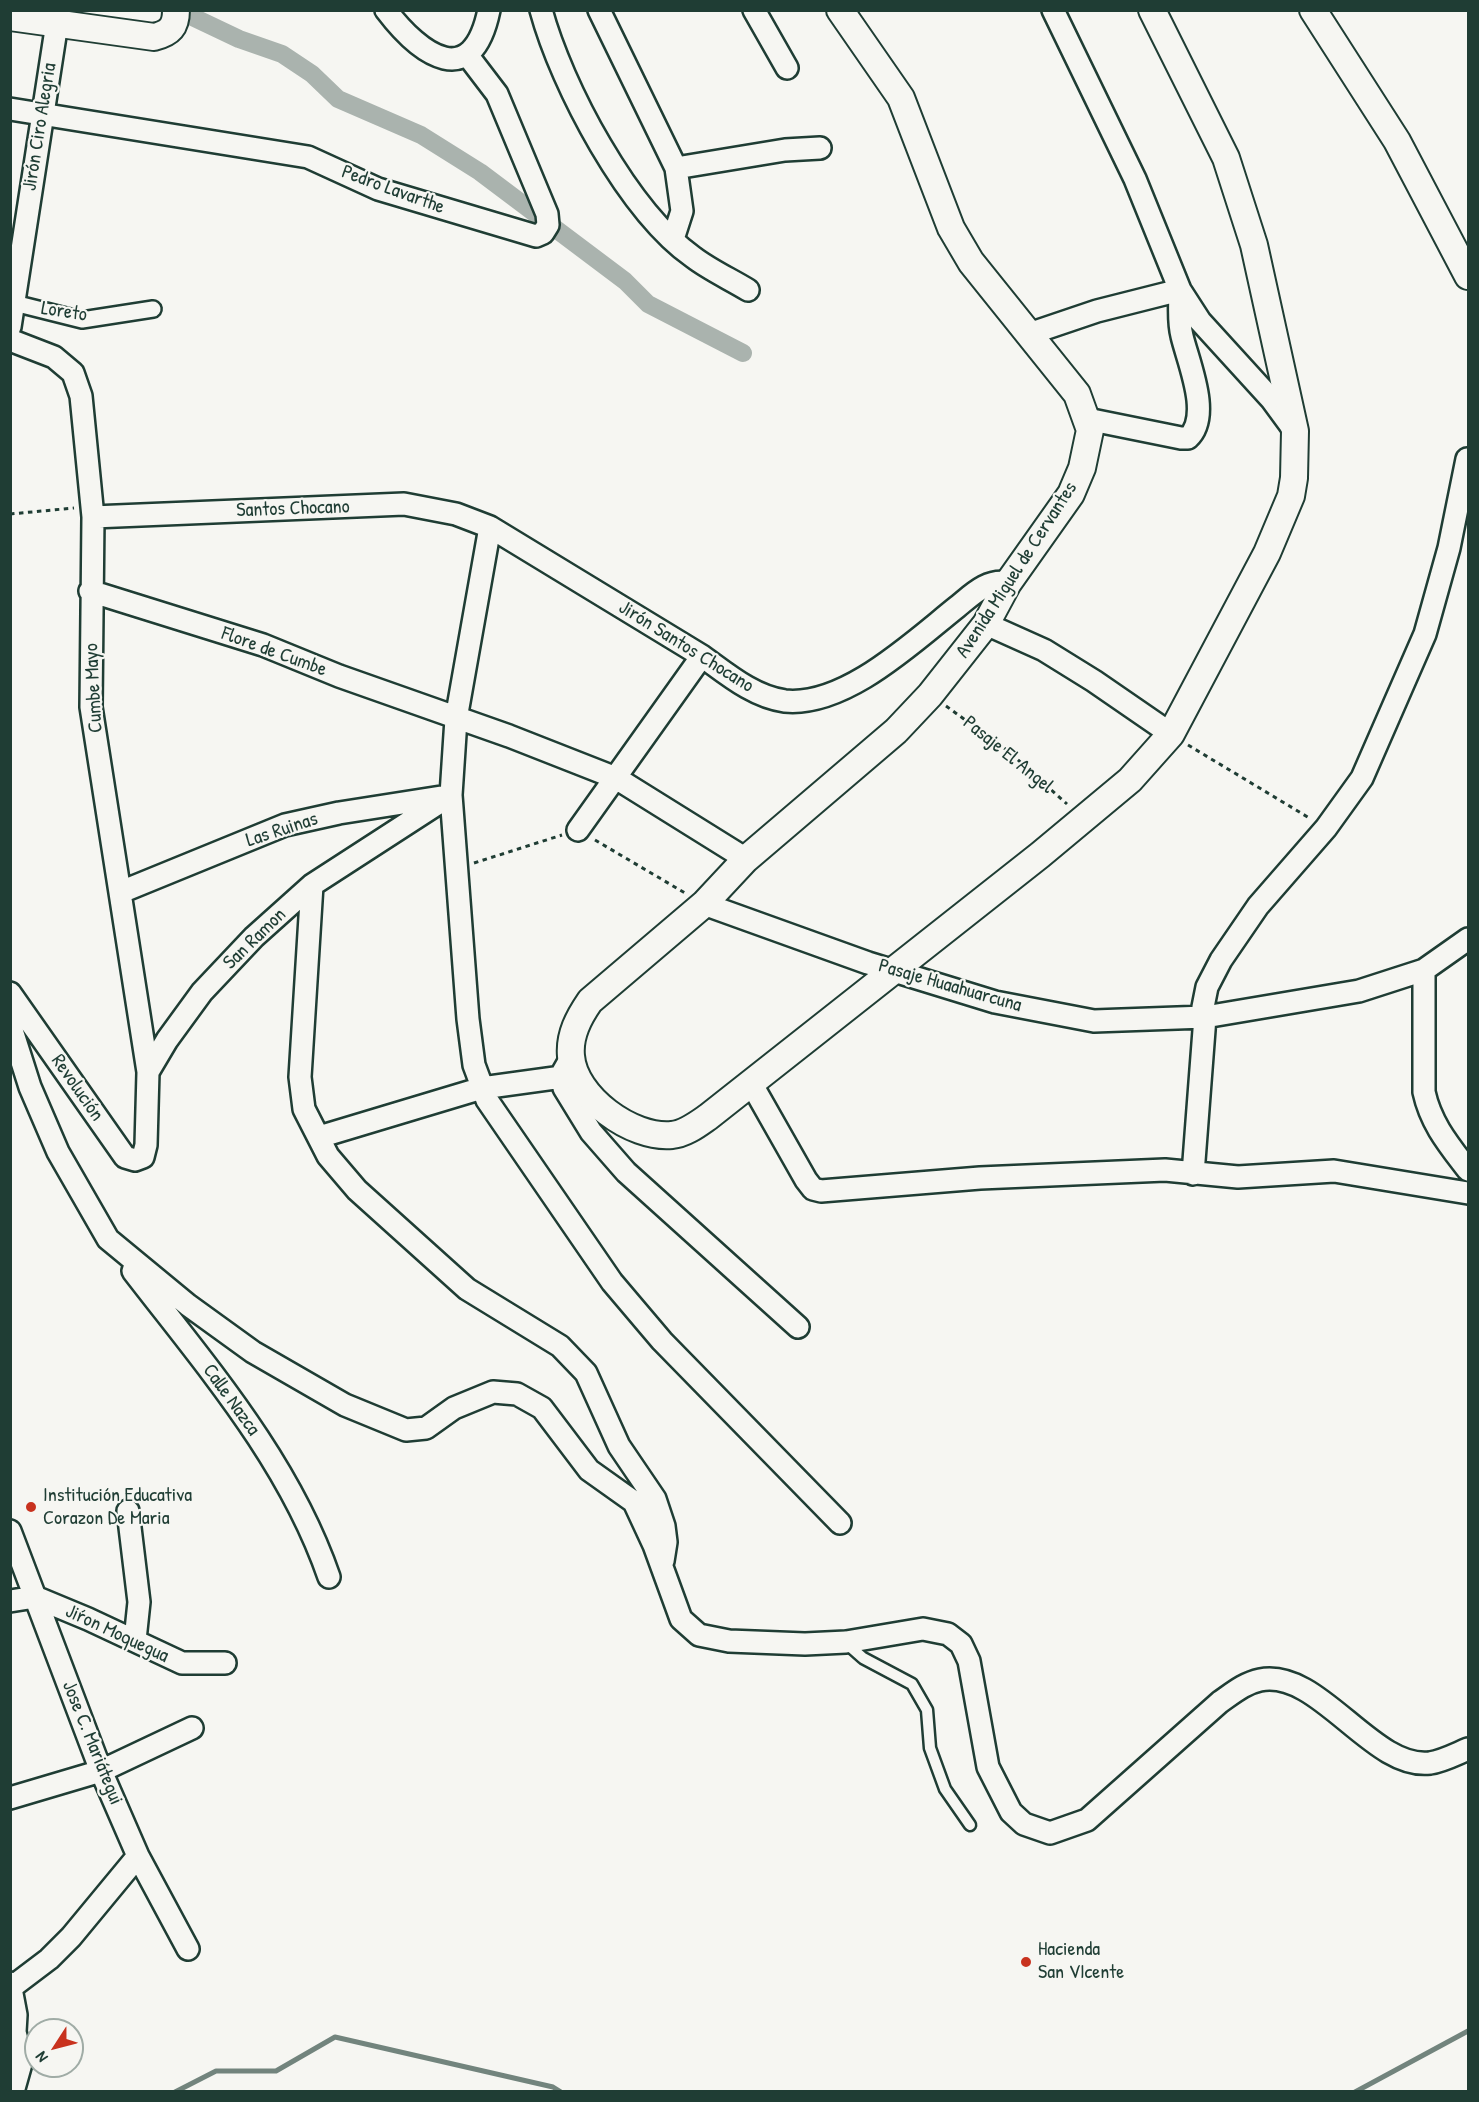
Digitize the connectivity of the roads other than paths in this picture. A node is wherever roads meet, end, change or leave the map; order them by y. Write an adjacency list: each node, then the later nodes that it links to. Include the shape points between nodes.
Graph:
1 (386, 10): 13 (street, via 404,33 428,51 455,60)
2 (489, 10): 13 (street, via 478,46)
3 (541, 10): 19 (street, via 592,131 615,170)
4 (599, 10): 18 (street)
5 (754, 10): 14 (street)
6 (840, 10): 26 (street, Avenida Miguel de Cervantes, via 901,98 951,228 971,262)
7 (1053, 10): 22 (street, via 1135,179)
8 (1152, 10): 29 (street, via 1226,158 1254,245)
9 (1312, 10): 20 (street, via 1396,141)
10 (176, 16): 12 (street, via 171,31 154,37)
11 (10, 17): 12 (street)
12 (57, 23): 16 (street, Jirón Ciro Alegria)
13 (468, 56): 16 (street, Pedro Lavarthe, via 497,94 547,214 548,225 536,236 378,189 308,157)
14 (787, 68)
15 (10, 109): 16 (street, Pedro Lavarthe)
16 (41, 115): 23 (street, Jirón Ciro Alegria)
17 (820, 148): 18 (street)
18 (676, 168): 19 (street, via 682,211)
19 (672, 239): 21 (street, via 693,257)
20 (1468, 276)
21 (748, 290)
22 (1180, 290): 26 (street, via 1097,311); 28 (street, via 1182,335 1193,371 1198,408 1193,434 1181,438); 29 (street, via 1200,321)
23 (12, 303): 24 (street, Loreto, via 82,320); 25 (street, Jirón Ciro Alegria)
24 (153, 309)
25 (10, 327)
26 (1029, 334): 28 (street, Avenida Miguel de Cervantes, via 1077,394)
27 (10, 340): 31 (street, Cumbe Mayo, via 54,357 73,373 81,396)
28 (1087, 418): 33 (street, Avenida Miguel de Cervantes, via 1088,445 1071,494)
29 (1295, 431): 38 (street, via 1291,496 1271,544)
30 (1467, 459): 50 (street, via 1449,548 1425,634 1362,778 1326,828 1258,906 1221,960 1207,987)
31 (92, 512): 32 (street, Santos Chocano, via 404,504 456,514); 34 (street, Cumbe Mayo)
32 (490, 527): 36 (street, Jirón Santos Chocano); 37 (street)
33 (1008, 583): 35 (street, Avenida Miguel de Cervantes); 36 (street, Jirón Santos Chocano, via 998,581 979,589 885,664 838,691 811,700 785,701 761,694)
34 (90, 591): 37 (street, Flore de Cumbe, via 263,645); 44 (street, Cumbe Mayo, via 91,707)
35 (986, 624): 38 (street, via 1054,656); 42 (street, Avenida Miguel de Cervantes, via 896,731)
36 (702, 656): 39 (street)
37 (456, 718): 39 (street, Flore de Cumbe); 40 (street)
38 (1171, 734): 47 (street, via 1130,780)
39 (616, 778): 41 (street); 42 (street, Flore de Cumbe)
40 (451, 795): 43 (street, San Ramon); 44 (street, Las Ruinas, via 285,825); 55 (street, via 468,1018 474,1065)
41 (578, 830)
42 (746, 859): 45 (street, Avenida Miguel de Cervantes)
43 (312, 885): 53 (street, San Ramon, via 254,937 202,992); 56 (street, via 300,1077 304,1109)
44 (121, 891): 53 (street, Cumbe Mayo)
45 (704, 904): 47 (street, Pasaje Huaahuarcuna); 52 (street, Avenida Miguel de Cervantes, via 590,1001 578,1020)
46 (1468, 939): 48 (street, Pasaje Huaahuarcuna)
47 (893, 970): 50 (street, Pasaje Huaahuarcuna, via 995,1002 1094,1021); 54 (street)
48 (1425, 970): 50 (street, Pasaje Huaahuarcuna, via 1359,991); 58 (street, via 1424,1092 1438,1131)
49 (10, 993): 57 (street, Revolución, via 125,1157 135,1160 143,1156)
50 (1204, 1017): 59 (street)
51 (10, 1024): 61 (street, via 30,1087 58,1152)
52 (566, 1067): 54 (street, via 607,1113 630,1127 673,1135 691,1128); 55 (street); 62 (street, via 570,1103 626,1172)
53 (148, 1072): 57 (street, San Ramon)
54 (751, 1083): 59 (street, via 813,1189 821,1191 1118,1170)
55 (482, 1088): 56 (street); 64 (street, via 522,1155 612,1282 662,1341)
56 (319, 1137): 66 (street, via 341,1174 419,1249 488,1304 560,1346 586,1373 620,1446 655,1499 666,1542)
57 (146, 1145)
58 (1468, 1170)
59 (1192, 1174): 60 (street, via 1238,1177 1334,1172)
60 (1468, 1193)
61 (108, 1239): 66 (street, via 253,1352 345,1405 392,1425 406,1430 426,1428 454,1408 493,1392 517,1394 542,1408 589,1470 634,1502); 67 (street, Calle Nazca, via 246,1417 301,1511)
62 (798, 1328)
63 (128, 1511): 70 (street, via 139,1602)
64 (840, 1523)
65 (10, 1530): 68 (street, Jose C. Mariátegui)
66 (662, 1568): 71 (street, via 681,1618 699,1635 760,1643)
67 (329, 1577)
68 (35, 1597): 69 (street); 70 (street, Jiŕon Moquegua); 75 (street, Jose C. Mariátegui)
69 (10, 1601)
70 (135, 1640): 72 (street, Jiŕon Moquegua, via 182,1664)
71 (846, 1642): 74 (street, via 923,1629 948,1634 961,1644 974,1680 988,1767 1011,1812 1024,1824 1050,1833 1087,1820 1220,1702 1262,1680 1290,1682 1404,1759 1429,1763); 77 (lane, via 863,1658 912,1684 927,1710 930,1749 945,1789)
72 (225, 1663)
73 (192, 1728): 75 (street)
74 (1468, 1749)
75 (101, 1771): 76 (street); 78 (street, Jose C. Mariátegui)
76 (10, 1798)
77 (970, 1825)
78 (138, 1856): 79 (street, Jose C. Mariátegui); 80 (street, via 71,1937 49,1959)
79 (188, 1949)
80 (11, 1985): 81 (street, via 16,2015)
81 (13, 2030): 82 (street, via 22,2060)
82 (14, 2091)

